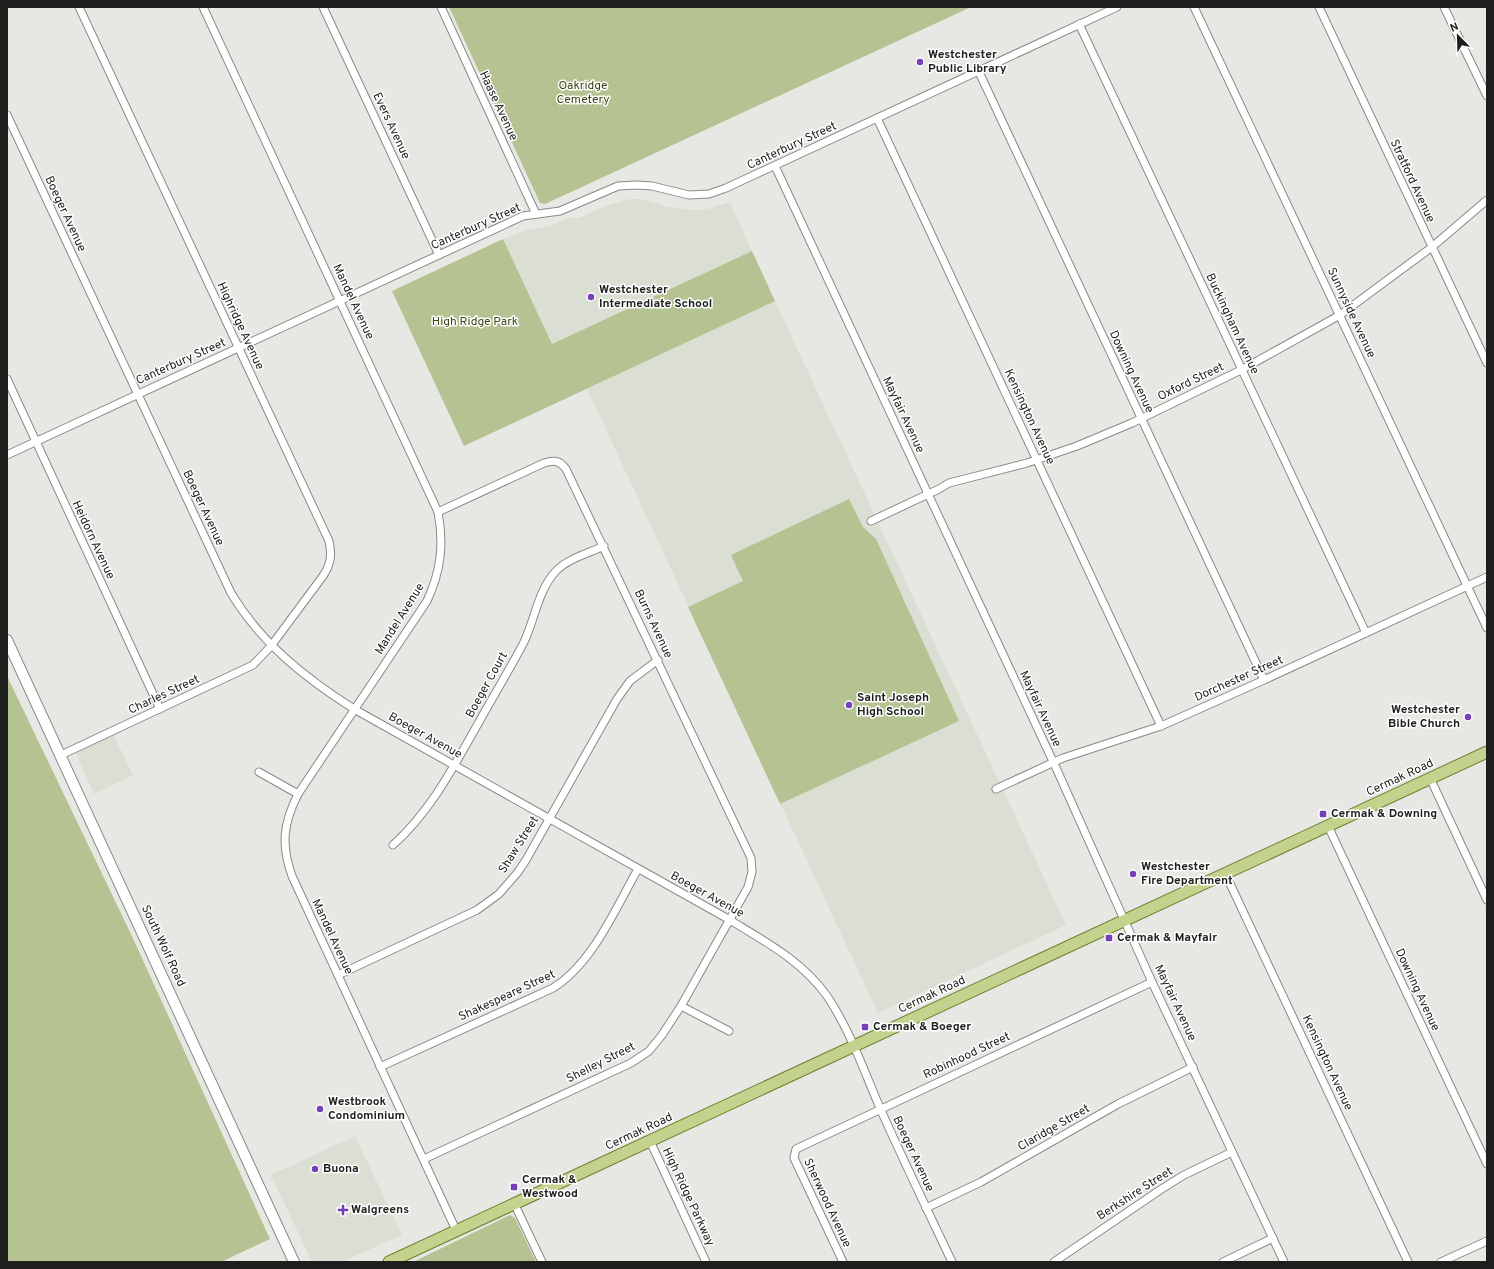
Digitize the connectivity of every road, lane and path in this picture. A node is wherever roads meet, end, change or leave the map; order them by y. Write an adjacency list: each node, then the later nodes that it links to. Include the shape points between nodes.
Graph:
1 (79, 7): 21 (street, Highridge Avenue)
2 (203, 7): 19 (street, Mandel Avenue)
3 (323, 7): 18 (street, Evers Avenue)
4 (440, 7): 16 (street, Haase Avenue)
5 (1117, 7): 9 (street, Canterbury Street)
6 (1194, 7): 20 (street, Sunnyside Avenue)
7 (1319, 7): 17 (street, Stratford Avenue)
8 (1444, 7): 11 (street)
9 (1079, 24): 10 (street, Canterbury Street); 23 (street, Buckingham Avenue)
10 (979, 72): 13 (street, Canterbury Street); 26 (street, Downing Avenue)
11 (1487, 96)
12 (7, 116): 25 (street, Boeger Avenue)
13 (877, 118): 14 (street, Canterbury Street); 29 (street, Kensington Avenue)
14 (775, 166): 16 (street, Canterbury Street, via 709,194 681,194 652,186 630,185 610,189 560,211); 30 (street, Mayfair Avenue)
15 (1487, 200): 17 (street, Oxford Street)
16 (536, 214): 18 (street, Canterbury Street, via 523,216)
17 (1432, 247): 20 (street, Oxford Street); 22 (street, Stratford Avenue)
18 (438, 255): 19 (street, Canterbury Street)
19 (340, 301): 21 (street, Canterbury Street); 31 (street, Mandel Avenue)
20 (1340, 315): 23 (street, Oxford Street); 35 (street, Sunnyside Avenue)
21 (238, 348): 25 (street, Canterbury Street); 39 (street, Highridge Avenue, via 329,541 331,552 329,567)
22 (1487, 363)
23 (1241, 370): 26 (street, Oxford Street); 37 (street, Buckingham Avenue)
24 (7, 379): 27 (street, Heidorn Avenue)
25 (137, 394): 27 (street, Canterbury Street); 39 (street, Boeger Avenue, via 230,593 252,625)
26 (1140, 419): 29 (street, Oxford Street); 41 (street, Downing Avenue)
27 (36, 442): 28 (street, Canterbury Street); 42 (street, Heidorn Avenue)
28 (7, 455)
29 (1038, 460): 30 (street, Oxford Street, via 949,483); 44 (street, Kensington Avenue)
30 (927, 495): 32 (street, Oxford Street); 47 (street, Mayfair Avenue)
31 (438, 512): 33 (street, Burns Avenue, via 554,460 566,468); 43 (street, Mandel Avenue, via 442,550 433,587 427,601)
32 (871, 521)
33 (604, 546): 40 (street, Burns Avenue); 48 (street, Boeger Court, via 562,565 550,578 524,643)
34 (1487, 577): 35 (street, Dorchester Street)
35 (1468, 586): 36 (street, Sunnyside Avenue); 37 (street, Dorchester Street)
36 (1487, 628)
37 (1366, 633): 41 (street, Dorchester Street)
38 (7, 640): 46 (main road, South Wolf Road)
39 (271, 646): 42 (street, Charles Street, via 253,665); 43 (street, Boeger Avenue, via 314,683)
40 (658, 660): 53 (street, Shaw Street, via 630,681 616,699); 60 (street, Burns Avenue, via 751,858 752,872 748,887)
41 (1264, 680): 44 (street, Dorchester Street)
42 (160, 709): 46 (street, Charles Street)
43 (354, 709): 48 (street, Boeger Avenue); 52 (street, Mandel Avenue)
44 (1161, 726): 47 (street, Dorchester Street)
45 (1487, 752): 50 (main road, Cermak Road)
46 (61, 755): 79 (main road, South Wolf Road)
47 (1053, 763): 51 (street, Dorchester Street); 59 (street, Mayfair Avenue)
48 (454, 766): 53 (street, Boeger Avenue); 55 (street, Boeger Court, via 425,812)
49 (259, 772): 52 (street)
50 (1430, 778): 54 (main road, Cermak Road); 58 (street)
51 (996, 789)
52 (298, 794): 61 (street, Mandel Avenue, via 286,823 284,838 288,865)
53 (549, 819): 56 (street, Boeger Avenue); 61 (street, Shaw Street, via 518,872 488,903 462,918)
54 (1328, 826): 57 (main road, Cermak Road); 73 (street, Downing Avenue)
55 (393, 845)
56 (638, 869): 60 (street, Boeger Avenue); 66 (street, Shakespeare Street, via 588,956 564,981)
57 (1225, 873): 59 (main road, Cermak Road); 88 (street, Kensington Avenue)
58 (1487, 900)
59 (1124, 919): 62 (street, Mayfair Avenue); 65 (main road, Cermak Road)
60 (730, 920): 63 (street, Shelley Street); 65 (street, Boeger Avenue, via 781,951 805,971 827,996)
61 (338, 975): 66 (street, Mandel Avenue)
62 (1152, 982): 67 (street, Mayfair Avenue); 68 (street, Robinhood Street)
63 (681, 1006): 64 (street); 72 (street, Shelley Street, via 649,1051 631,1063)
64 (729, 1031)
65 (853, 1046): 68 (street, Boeger Avenue); 69 (main road, Cermak Road)
66 (380, 1067): 72 (street, Mandel Avenue)
67 (1193, 1067): 70 (street, Mayfair Avenue); 75 (street, Claridge Street, via 1118,1104 981,1182)
68 (880, 1110): 71 (street, Robinhood Street, via 802,1146); 75 (street, Boeger Avenue)
69 (650, 1141): 74 (main road, Cermak Road); 82 (street, High Ridge Parkway)
70 (1232, 1152): 77 (street, Mayfair Avenue); 85 (street, Berkshire Street, via 1184,1175)
71 (794, 1153): 83 (street, Sherwood Avenue, via 796,1163)
72 (424, 1159): 76 (street, Mandel Avenue)
73 (1487, 1164)
74 (514, 1204): 76 (main road, Cermak Road); 81 (street)
75 (926, 1208): 84 (street, Boeger Avenue)
76 (456, 1230): 80 (main road, Cermak Road)
77 (1273, 1238): 86 (street); 87 (street, Mayfair Avenue)
78 (1487, 1241): 89 (street)
79 (294, 1262)
80 (389, 1262)
81 (542, 1262)
82 (706, 1262)
83 (843, 1262)
84 (952, 1262)
85 (1054, 1262)
86 (1223, 1262)
87 (1284, 1262)
88 (1408, 1262)
89 (1441, 1262)

